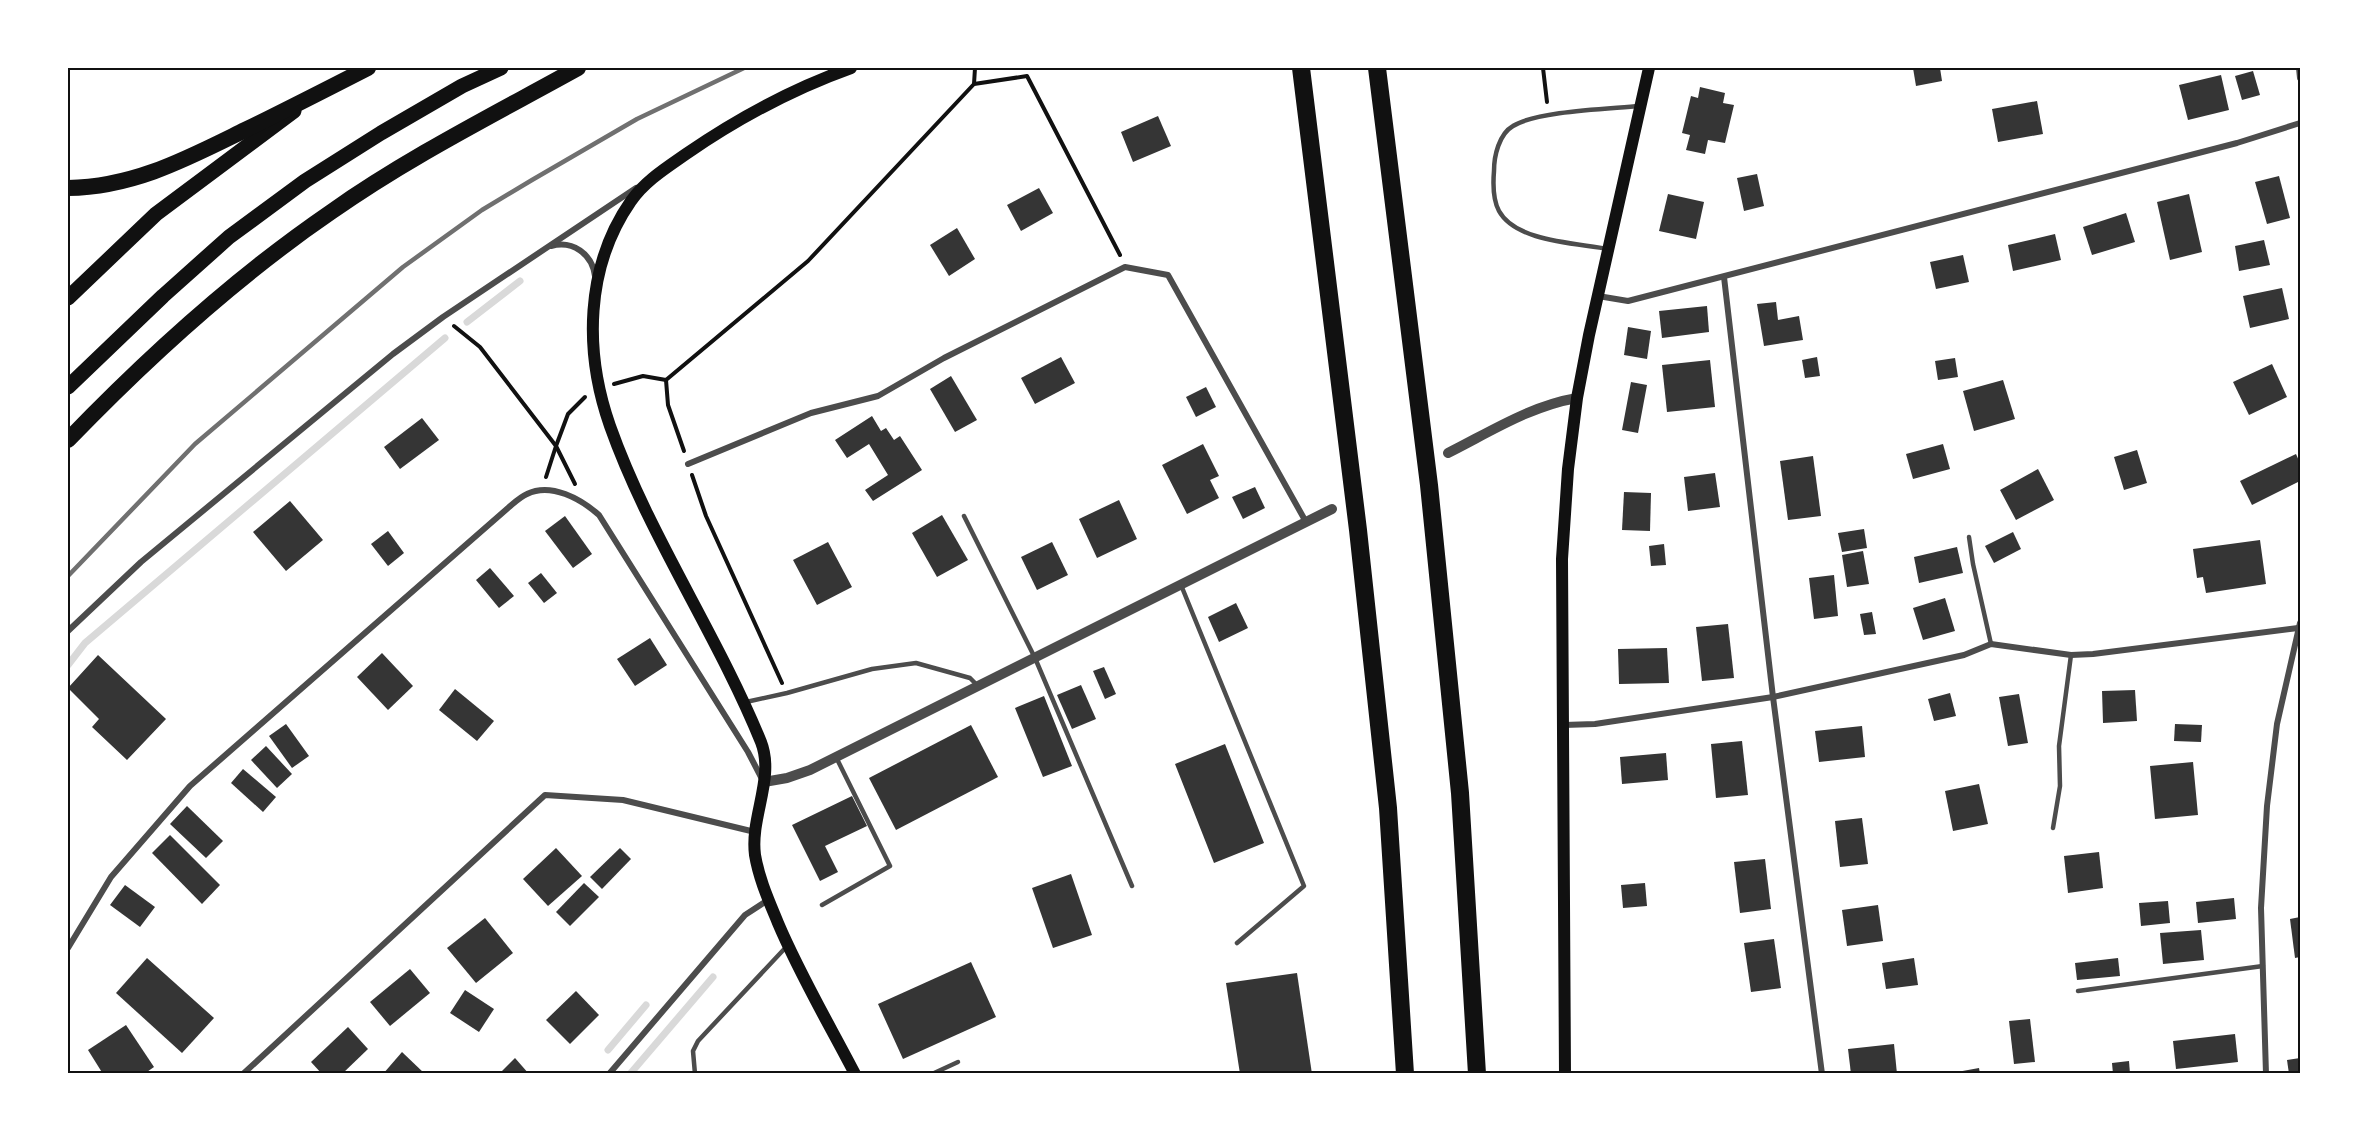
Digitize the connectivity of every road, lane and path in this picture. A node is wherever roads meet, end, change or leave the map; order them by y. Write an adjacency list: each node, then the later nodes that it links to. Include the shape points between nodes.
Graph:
1 (368, 68): 13 (highway)
2 (501, 68): 29 (main road, via 381,133 239,230)
3 (578, 68): 32 (highway, via 402,165 331,212 249,273 154,356)
4 (851, 68): 17 (main road, via 773,100)
5 (975, 68): 12 (path)
6 (1301, 68): 71 (highway, via 1359,530 1388,808)
7 (1377, 68): 72 (highway, via 1429,485 1460,793)
8 (1543, 68): 14 (path)
9 (1649, 68): 15 (main road)
10 (2299, 68): 11 (street)
11 (2301, 78)
12 (974, 84): 21 (path, via 1027,76); 27 (path, via 808,261)
13 (316, 95): 18 (highway, via 135,179); 25 (main road, via 156,214)
14 (1548, 104)
15 (1640, 106): 20 (main road); 20 (lane, via 1530,119 1511,127 1498,144 1494,192 1498,211 1512,226 1532,235)
16 (2301, 123): 22 (street)
17 (657, 174): 19 (street); 23 (main road, via 633,199 614,229)
18 (68, 188)
19 (548, 247): 23 (street, via 558,244 578,249 592,264); 26 (street)
20 (1608, 249): 24 (main road)
21 (1125, 267): 35 (street, via 944,358 878,396 811,413); 40 (street, via 1168,275)
22 (1724, 277): 24 (street, via 1628,301); 50 (street)
23 (595, 285): 51 (main road, via 594,351 610,426 639,497)
24 (1598, 296): 31 (main road)
25 (68, 298)
26 (443, 317): 33 (path, via 480,347); 44 (street, via 141,562)
27 (666, 380): 28 (path, via 643,376); 35 (path, via 668,405)
28 (613, 384)
29 (68, 387)
30 (588, 394): 33 (path, via 568,414)
31 (1577, 398): 34 (street, via 1530,411); 52 (main road, via 1562,559)
32 (68, 440)
33 (556, 446): 36 (path); 37 (path)
34 (1448, 453)
35 (688, 464): 49 (path, via 706,516)
36 (542, 489): 37 (street); 62 (street, via 526,494 508,508 190,786 111,877)
37 (583, 501): 54 (street, via 599,515)
38 (1332, 509): 40 (street)
39 (964, 516): 47 (lane)
40 (1307, 523): 42 (street)
41 (1969, 537): 45 (lane)
42 (1181, 585): 47 (street); 60 (lane, via 1304,886)
43 (2299, 625): 46 (street); 63 (street, via 2277,724 2267,806 2261,908)
44 (68, 631)
45 (1991, 644): 46 (street); 50 (street, via 1964,655)
46 (2071, 655): 55 (lane)
47 (1035, 658): 48 (street); 57 (lane)
48 (978, 687): 49 (lane, via 970,678 916,663 872,669); 53 (street)
49 (787, 693): 51 (lane)
50 (1773, 697): 52 (street, via 1595,724); 74 (street)
51 (744, 703): 54 (main road, via 762,746 766,763)
52 (1564, 725): 73 (main road)
53 (836, 757): 54 (street, via 810,771); 59 (lane, via 890,866)
54 (764, 782): 56 (main road)
55 (2053, 828)
56 (755, 832): 58 (main road, via 758,872); 66 (street, via 623,800 545,795)
57 (1132, 886)
58 (768, 900): 61 (main road); 67 (street, via 745,915)
59 (822, 905)
60 (1237, 943)
61 (788, 945): 68 (lane, via 698,1041 693,1051); 69 (main road)
62 (68, 948)
63 (2263, 966): 64 (lane); 75 (street)
64 (2078, 991)
65 (957, 1062): 70 (lane)
66 (243, 1074)
67 (609, 1074)
68 (695, 1074)
69 (855, 1074)
70 (932, 1074)
71 (1404, 1074)
72 (1477, 1074)
73 (1565, 1074)
74 (1822, 1074)
75 (2266, 1074)

